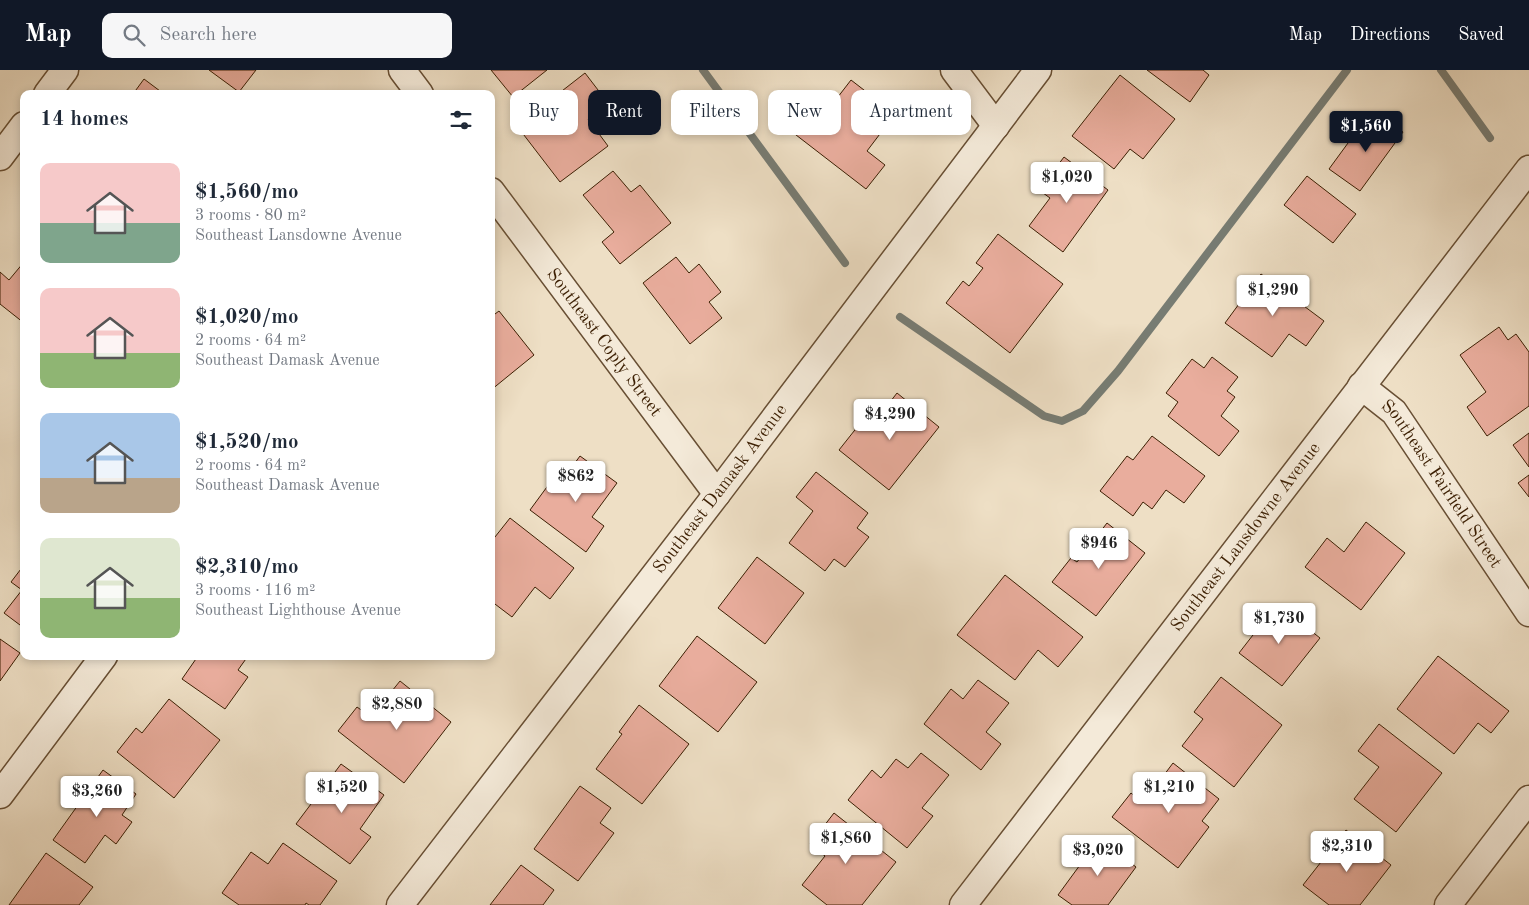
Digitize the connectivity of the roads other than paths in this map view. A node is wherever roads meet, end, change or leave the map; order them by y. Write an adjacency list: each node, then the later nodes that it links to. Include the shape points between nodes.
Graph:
1 (65, 70): 5 (street)
2 (402, 70): 6 (street)
3 (954, 70): 7 (street)
4 (1038, 70): 7 (street, Southeast Damask Avenue)
5 (50, 90)
6 (417, 90)
7 (996, 126): 13 (street, Southeast Damask Avenue)
8 (20, 130): 9 (street)
9 (0, 157)
10 (1529, 169): 12 (street, Southeast Lansdowne Avenue)
11 (495, 196): 13 (street, Southeast Coply Street)
12 (1361, 386): 14 (street, Southeast Fairfield Street, via 1394,412); 19 (street, Southeast Lansdowne Avenue)
13 (717, 494): 18 (street, Southeast Damask Avenue)
14 (1529, 613)
15 (101, 660): 16 (street)
16 (0, 795)
17 (1529, 799): 20 (street)
18 (400, 905)
19 (964, 905)
20 (1448, 905)

